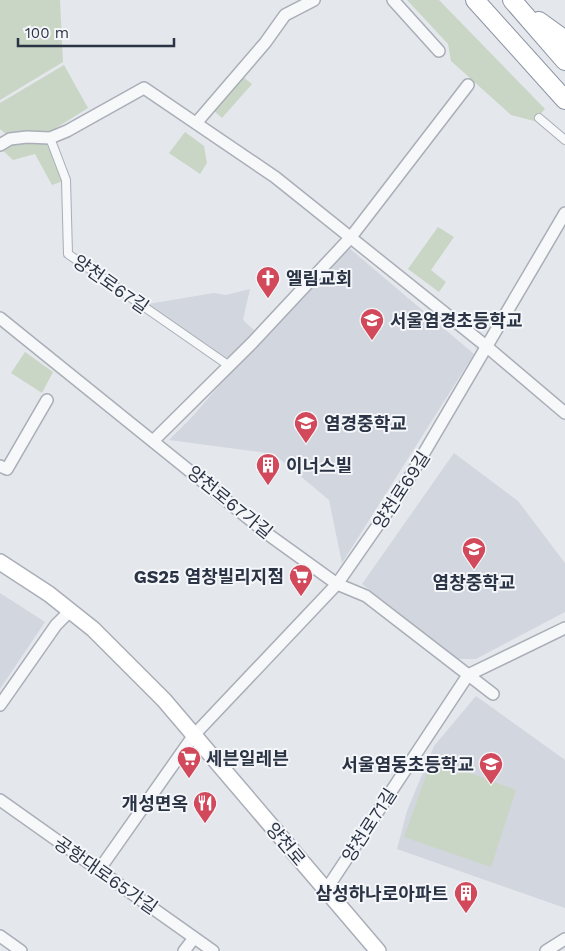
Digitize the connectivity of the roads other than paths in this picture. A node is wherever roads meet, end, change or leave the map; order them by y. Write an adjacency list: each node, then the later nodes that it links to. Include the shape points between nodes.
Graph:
1 (314, 0): 11 (street, via 285,15)
2 (393, 0): 6 (street)
3 (476, 0): 9 (highway)
4 (515, 4): 5 (highway); 7 (highway)
5 (565, 40)
6 (439, 50)
7 (565, 61)
8 (468, 85): 16 (street)
9 (565, 100)
10 (539, 118): 13 (street)
11 (197, 122): 12 (street, via 144,88); 16 (street)
12 (50, 138): 14 (street, via 27,137); 19 (street, 양천로67길, via 66,180 68,254)
13 (565, 140)
14 (0, 145)
15 (565, 213): 18 (street, 양천로69길)
16 (351, 237): 18 (street); 19 (street)
17 (0, 318): 22 (street, 양천로67가길)
18 (486, 346): 21 (street); 25 (street, 양천로69길, via 401,492)
19 (228, 365): 22 (street)
20 (47, 400): 23 (street, via 7,470)
21 (565, 413)
22 (154, 440): 25 (street, 양천로67가길, via 269,535)
23 (0, 466)
24 (0, 562): 26 (main road, 양천로)
25 (337, 584): 28 (street, 양천로67가길, via 366,596); 31 (street, 양천로69길)
26 (70, 611): 30 (street, via 56,625); 31 (main road, 양천로, via 93,629)
27 (565, 628): 28 (street)
28 (468, 675): 29 (street, 양천로67가길); 34 (street, 양천로71길)
29 (492, 694)
30 (0, 705)
31 (194, 735): 33 (street); 34 (main road, 양천로)
32 (0, 800): 33 (street, 공항대로65가길)
33 (99, 870): 36 (street, 공항대로65가길)
34 (326, 890): 41 (main road, 양천로)
35 (0, 936): 38 (street)
36 (194, 938): 39 (street); 40 (street, 공항대로65가길)
37 (565, 940): 42 (street)
38 (21, 951)
39 (184, 951)
40 (213, 951)
41 (378, 951)
42 (546, 951)

